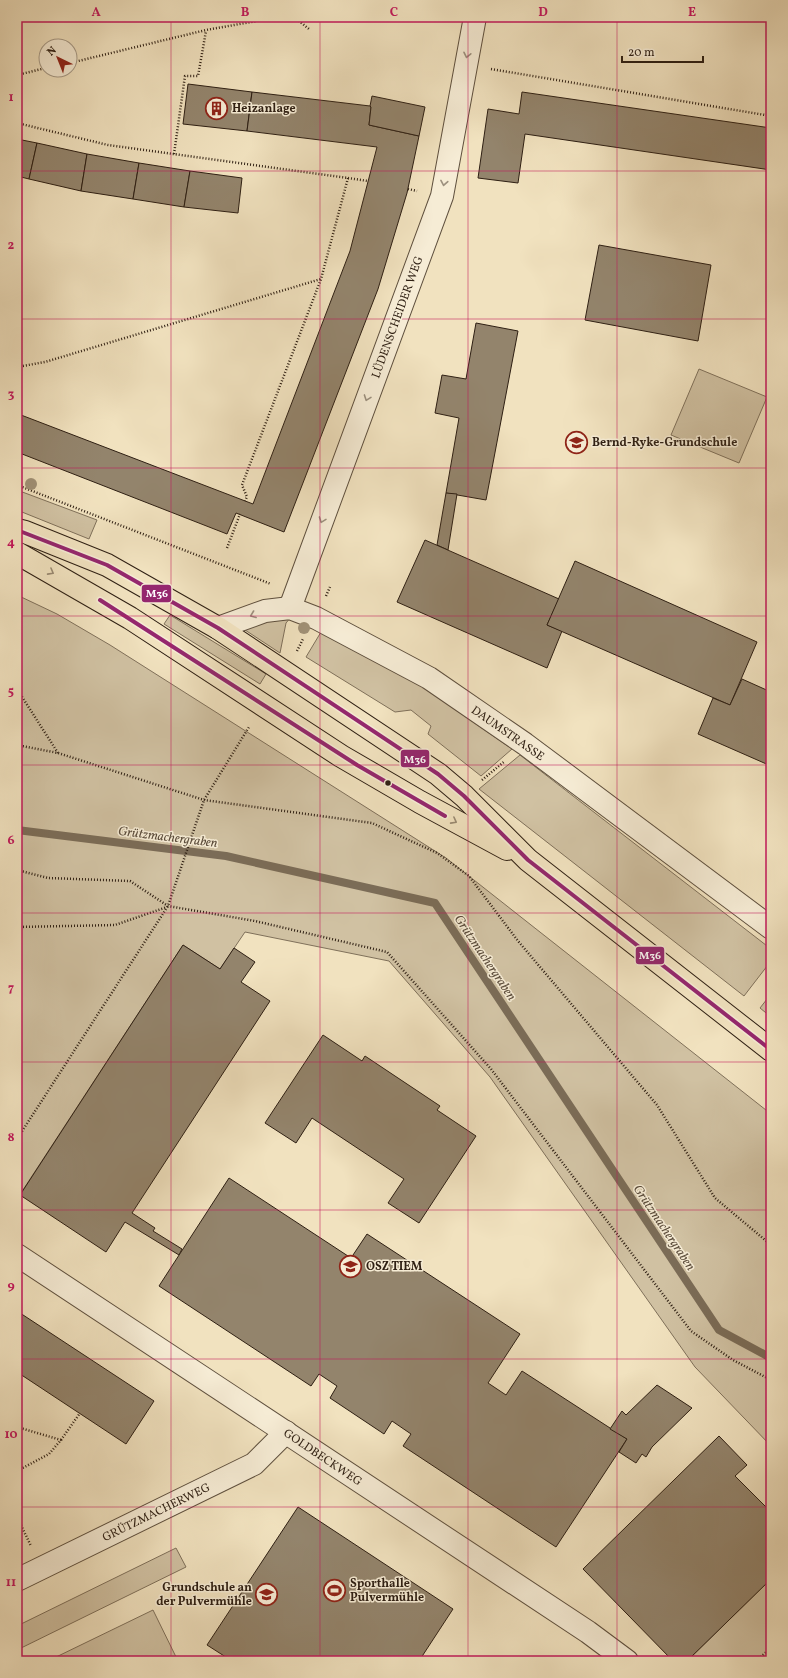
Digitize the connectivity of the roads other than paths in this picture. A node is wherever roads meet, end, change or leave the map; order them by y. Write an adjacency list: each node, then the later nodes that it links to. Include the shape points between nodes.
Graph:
1 (475, 17): 4 (street, LÜDENSCHEIDER WEG, one-way to 4, via 442,196)
2 (17, 530): 5 (main road, via 107,564)
3 (17, 553): 6 (main road, one-way to 6, via 130,618 341,756)
4 (290, 608): 5 (street, DAUMSTRASSE, one-way to 5, via 265,611); 7 (street, DAUMSTRASSE, via 316,618 428,678 525,744)
5 (218, 628): 6 (main road, via 438,774 464,796)
6 (528, 860): 8 (main road)
7 (771, 928)
8 (771, 1050)
9 (17, 1255): 10 (street, GOLDBECKWEG)
10 (286, 1432): 11 (street, GRÜTZMACHERWEG, via 254,1464); 12 (street, GOLDBECKWEG, via 588,1632)
11 (17, 1580)
12 (627, 1661)

